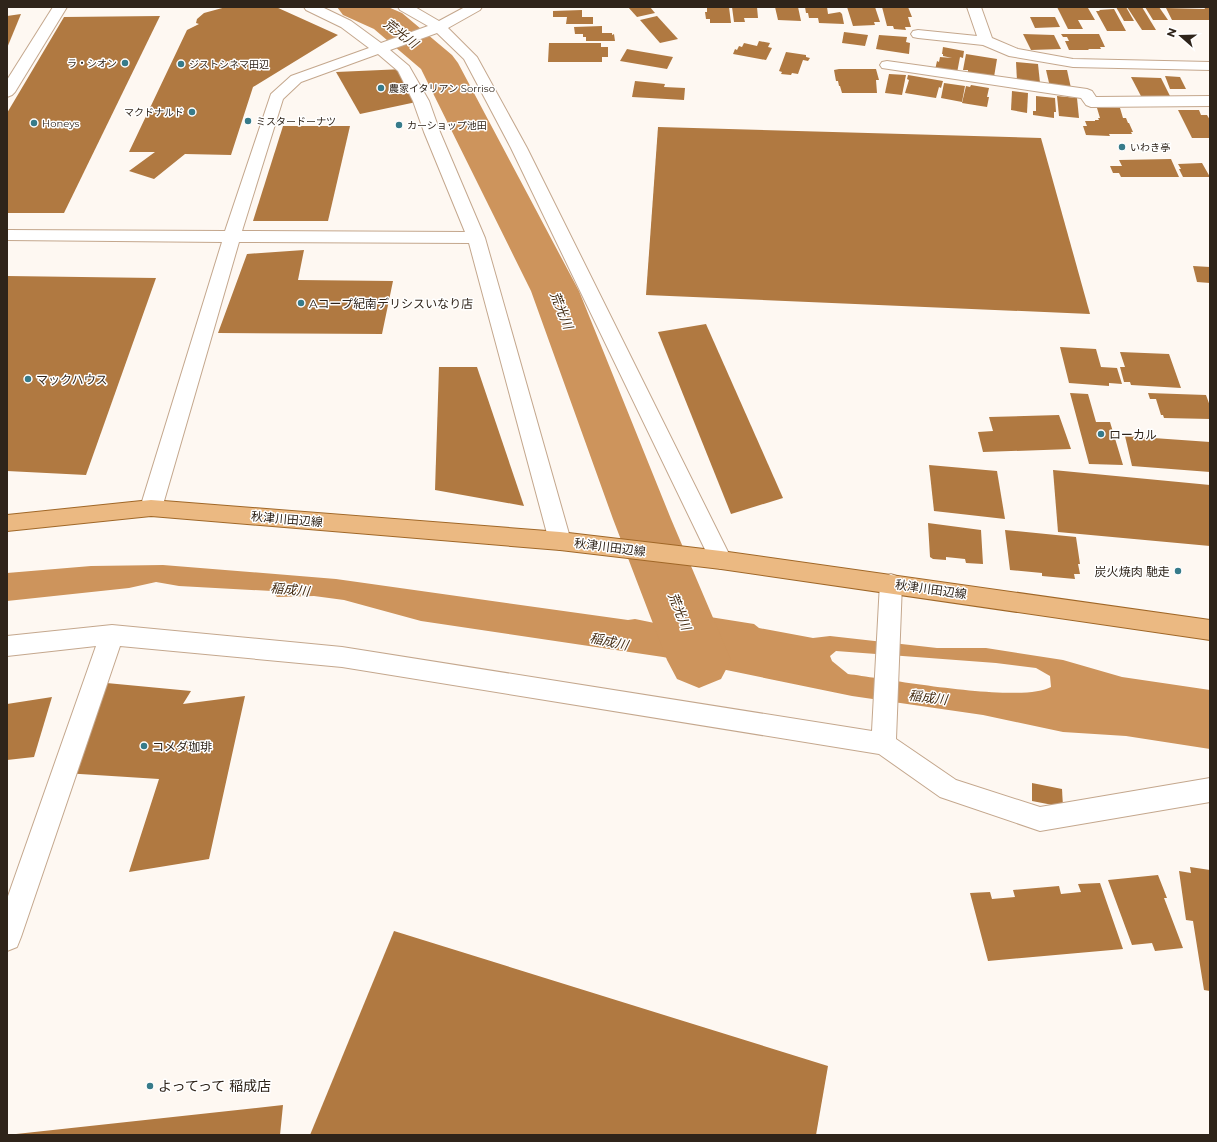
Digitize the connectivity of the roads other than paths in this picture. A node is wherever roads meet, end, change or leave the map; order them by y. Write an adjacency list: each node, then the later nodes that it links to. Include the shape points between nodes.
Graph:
1 (60, 7): 13 (street)
2 (311, 7): 9 (street)
3 (405, 7): 6 (street)
4 (475, 7): 6 (street)
5 (974, 7): 8 (street)
6 (434, 29): 9 (street); 21 (street, via 470,57 519,148)
7 (918, 34): 8 (street)
8 (986, 41): 12 (street)
9 (385, 46): 16 (street, via 296,79 276,97); 17 (street, via 404,69 421,101)
10 (886, 65): 12 (street)
11 (1210, 66): 12 (street)
12 (1080, 78): 14 (street, via 1091,102)
13 (7, 92)
14 (1210, 101)
15 (7, 235): 16 (street)
16 (232, 236): 17 (street); 18 (street)
17 (476, 238): 20 (street)
18 (151, 508): 19 (main road, 秋津川田辺線); 20 (main road, 秋津川田辺線)
19 (7, 524)
20 (560, 541): 21 (main road, 秋津川田辺線)
21 (720, 560): 22 (main road, 秋津川田辺線)
22 (891, 583): 23 (main road, 秋津川田辺線); 26 (street)
23 (1210, 630)
24 (112, 635): 25 (street); 26 (street, via 342,657); 28 (street)
25 (7, 646)
26 (884, 744): 27 (street, via 949,789 1040,819)
27 (1210, 790)
28 (7, 937)

